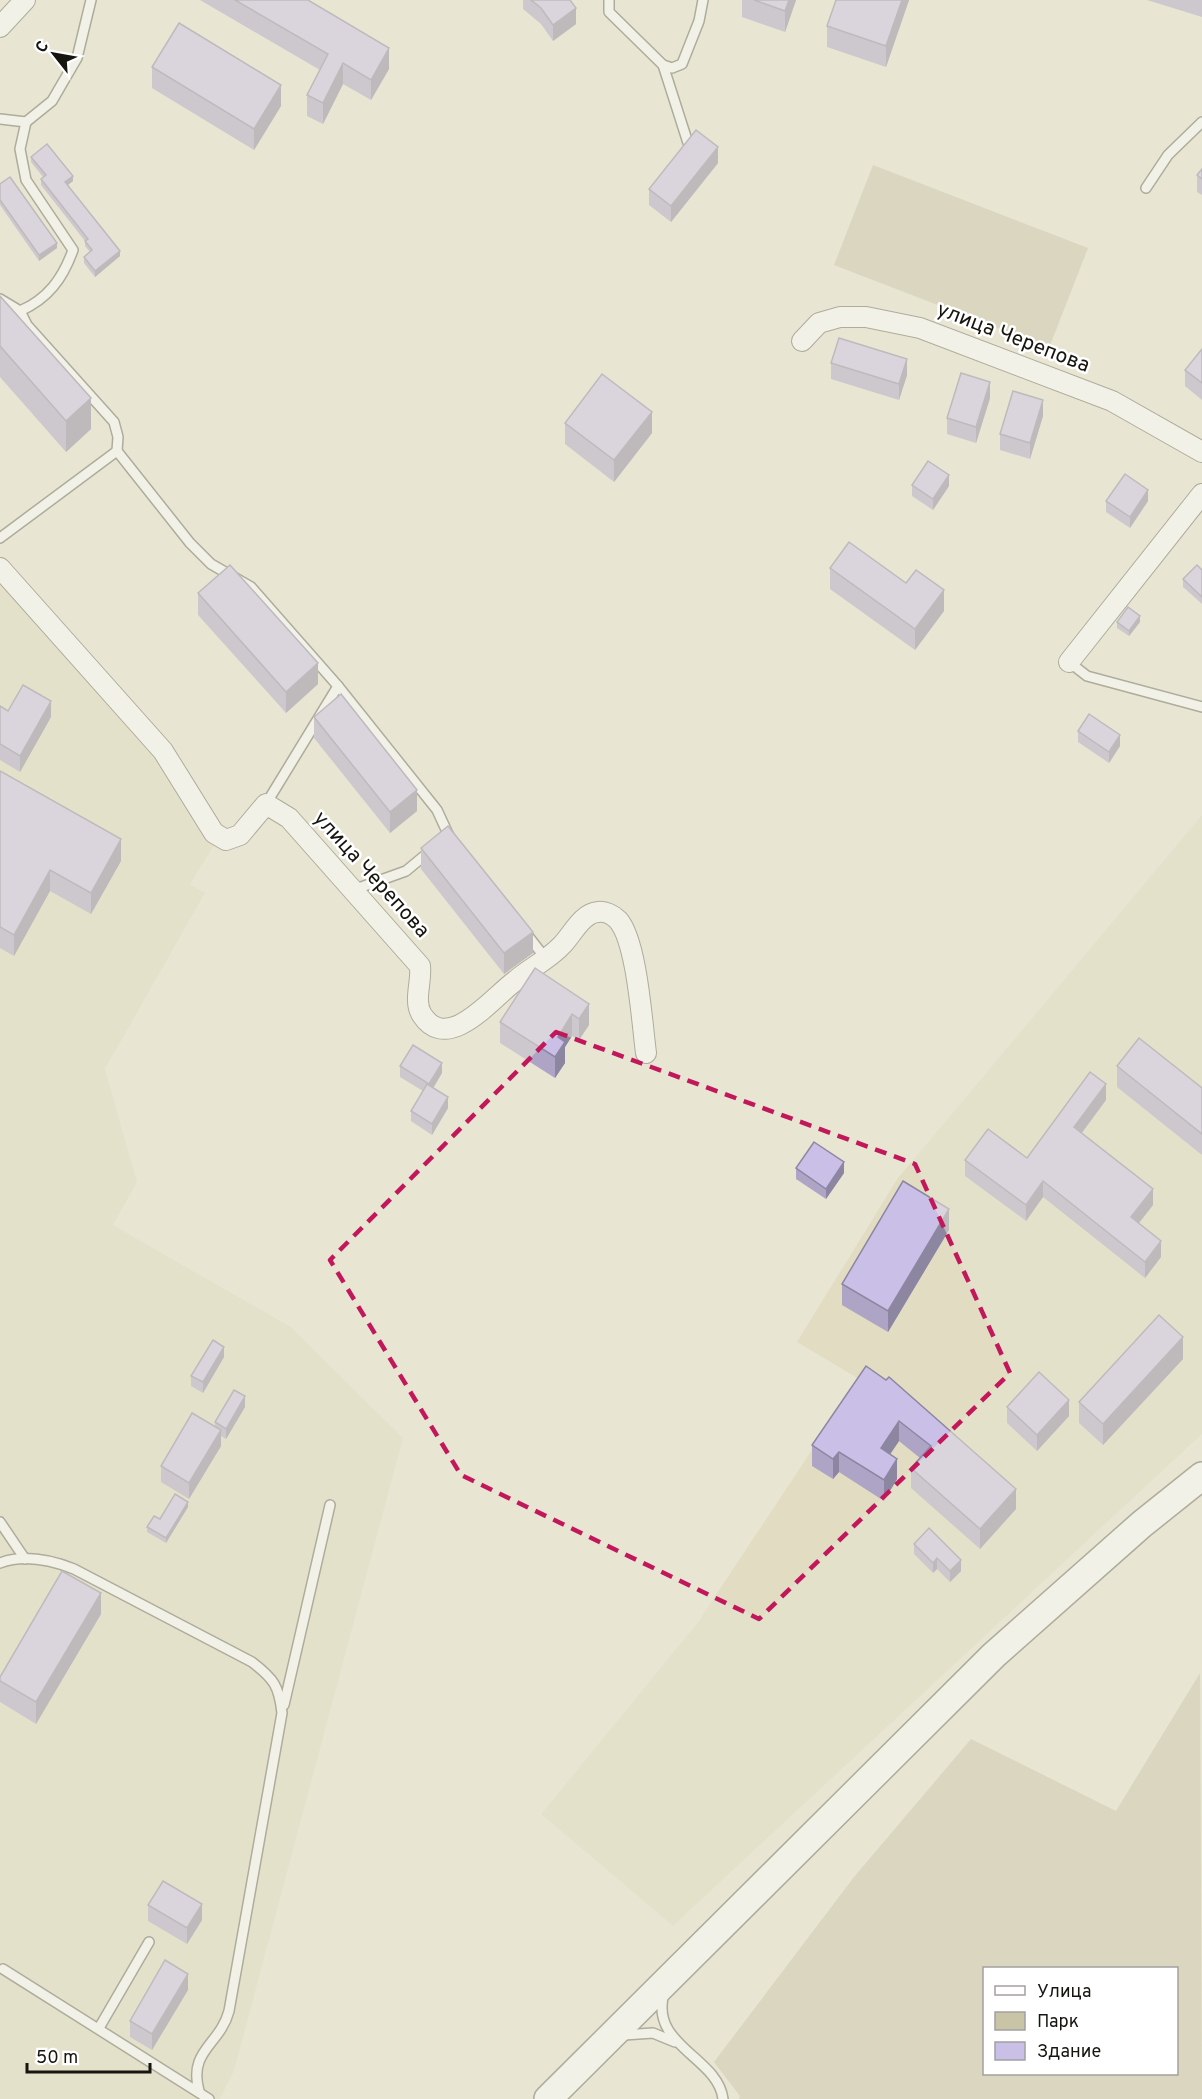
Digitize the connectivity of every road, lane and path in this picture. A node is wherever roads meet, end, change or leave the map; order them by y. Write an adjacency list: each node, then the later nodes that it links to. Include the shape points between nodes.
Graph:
1 (25, 0): 5 (street)
2 (92, 0): 8 (lane, via 77,58 52,101)
3 (609, 0): 6 (lane, via 609,12)
4 (704, 0): 6 (lane, via 682,64 672,68)
5 (0, 27)
6 (663, 65): 10 (lane)
7 (0, 119): 8 (lane)
8 (26, 122): 13 (lane, via 20,150 26,180 73,250 59,282 36,304)
9 (1202, 122): 11 (lane, via 1168,156)
10 (688, 143)
11 (1146, 188)
12 (0, 299): 13 (lane)
13 (20, 311): 15 (lane, via 27,325 114,422)
14 (802, 341): 16 (street, улица Черепова, via 819,323 840,317 866,317 920,328 1112,401)
15 (117, 451): 18 (lane); 21 (lane, via 190,543 212,564 250,587)
16 (1202, 452)
17 (1202, 494): 20 (street)
18 (0, 538)
19 (0, 568): 23 (street, via 163,751 214,833 226,840 240,835)
20 (1069, 662): 22 (lane, via 1087,676)
21 (338, 686): 23 (lane); 24 (lane, via 437,810)
22 (1202, 707)
23 (266, 804): 26 (street, улица Черепова, via 289,818)
24 (449, 836): 25 (lane); 26 (lane, via 406,870)
25 (456, 845)
26 (353, 890): 28 (street, улица Черепова, via 420,966 422,978 417,1000 422,1015 431,1024 446,1029 460,1026)
27 (519, 924): 28 (lane)
28 (546, 959): 29 (street, улица Черепова, via 586,917 597,911 618,920 626,932 633,960)
29 (646, 1053)
30 (1202, 1476): 38 (street, via 994,1656)
31 (330, 1505): 35 (lane)
32 (0, 1522): 33 (lane)
33 (25, 1559): 34 (lane); 35 (lane, via 53,1561 74,1569 252,1662 269,1675 279,1690)
34 (0, 1563)
35 (282, 1713): 42 (lane, via 229,2011 226,2023 197,2062 195,2077)
36 (149, 1942): 39 (lane)
37 (3, 1969): 39 (lane)
38 (668, 1979): 40 (street); 41 (lane, via 662,2001 664,2019)
39 (99, 2028): 42 (lane)
40 (607, 2040): 41 (lane, via 632,2032 653,2032); 44 (street)
41 (675, 2042): 45 (lane, via 714,2078)
42 (199, 2091): 43 (lane)
43 (209, 2099)
44 (548, 2099)
45 (723, 2099)

